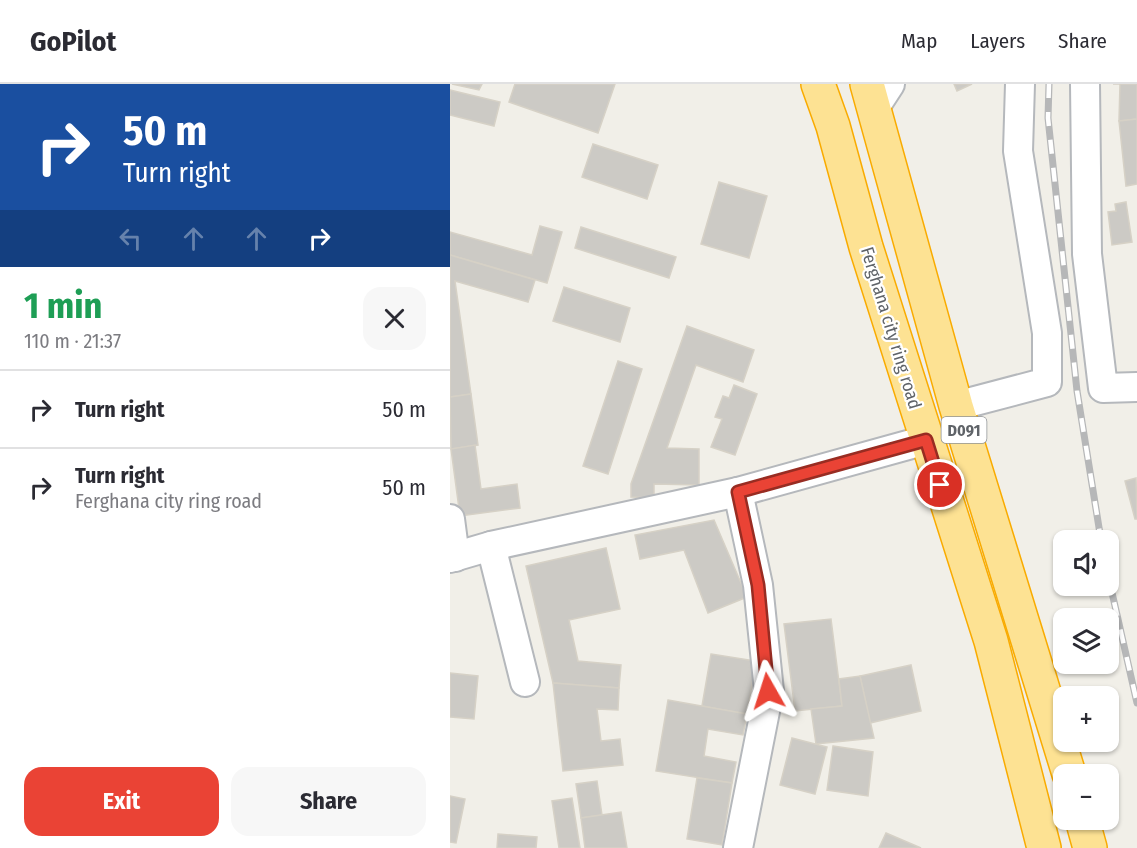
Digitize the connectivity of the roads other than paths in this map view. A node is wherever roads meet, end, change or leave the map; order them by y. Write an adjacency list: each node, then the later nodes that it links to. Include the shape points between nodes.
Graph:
1 (818, 84): 6 (highway, Ferghana city ring road / D091)
2 (1020, 84): 8 (street, via 1017,151 1047,333 1047,382)
3 (1085, 84): 7 (street, via 1087,254 1103,388)
4 (877, 92): 5 (highway, D091)
5 (910, 232): 6 (highway); 8 (highway, D091)
6 (866, 247): 9 (highway, Ferghana city ring road / D091)
7 (1137, 387)
8 (956, 406): 15 (highway, D091)
9 (926, 440): 10 (street); 18 (highway, Ferghana city ring road / D091, via 991,641)
10 (738, 492): 12 (street); 17 (street, via 758,585 768,691)
11 (450, 519): 13 (street)
12 (490, 546): 13 (street); 14 (street)
13 (452, 558)
14 (525, 682)
15 (1065, 764)
16 (1085, 830): 19 (highway)
17 (738, 848)
18 (1044, 848)
19 (1090, 848)

